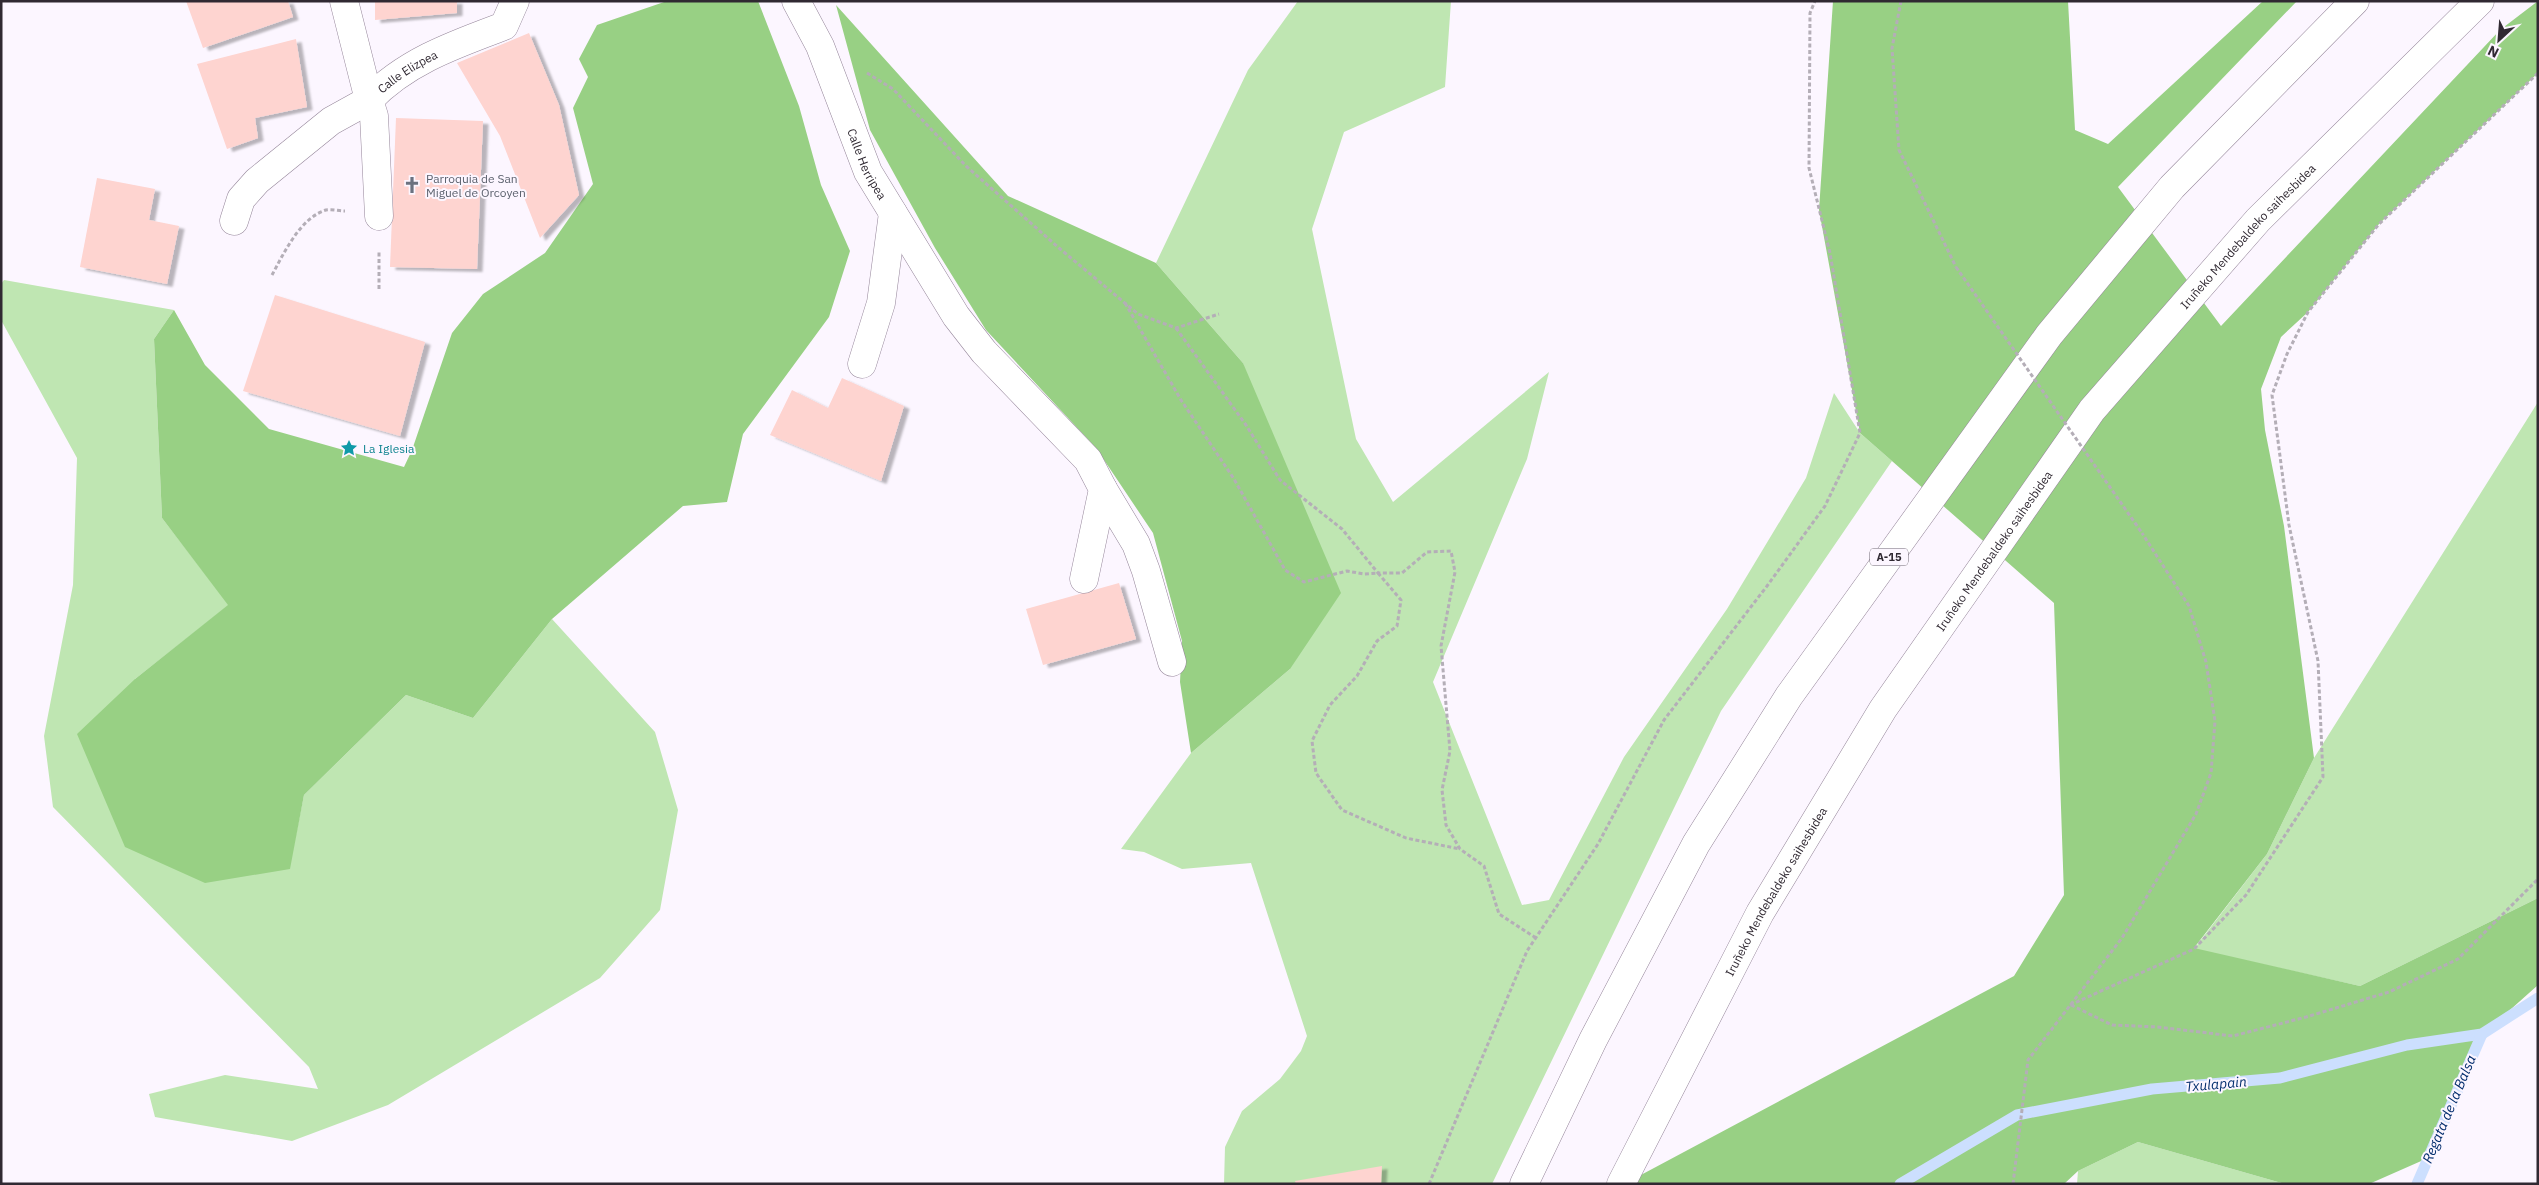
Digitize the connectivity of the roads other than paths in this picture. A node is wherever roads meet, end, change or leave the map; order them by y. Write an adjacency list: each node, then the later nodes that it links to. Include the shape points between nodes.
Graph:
1 (344, 1): 6 (main road)
2 (515, 1): 6 (main road, Calle Elizpea, via 504,26 438,51 385,83)
3 (796, 1): 7 (main road, Calle Herripea, via 820,46 868,172)
4 (2355, 1): 14 (main road, A-15, via 2172,187 2048,335 1788,696 1696,844 1593,1040)
5 (2480, 1): 15 (main road, Iruñeko Mendebaldeko saihesbidea, via 2258,220 2092,410 1883,710 1760,913)
6 (370, 100): 8 (main road, Calle Elizpea, via 374,116); 9 (main road, via 331,121 257,181 241,199)
7 (893, 213): 10 (main road, via 881,303); 11 (main road, Calle Herripea, via 956,316 984,352 1088,460)
8 (379, 216)
9 (234, 221)
10 (862, 364)
11 (1103, 489): 12 (main road); 13 (main road, Calle Herripea, via 1136,544)
12 (1084, 579)
13 (1172, 662)
14 (1524, 1184)
15 (1621, 1184)

